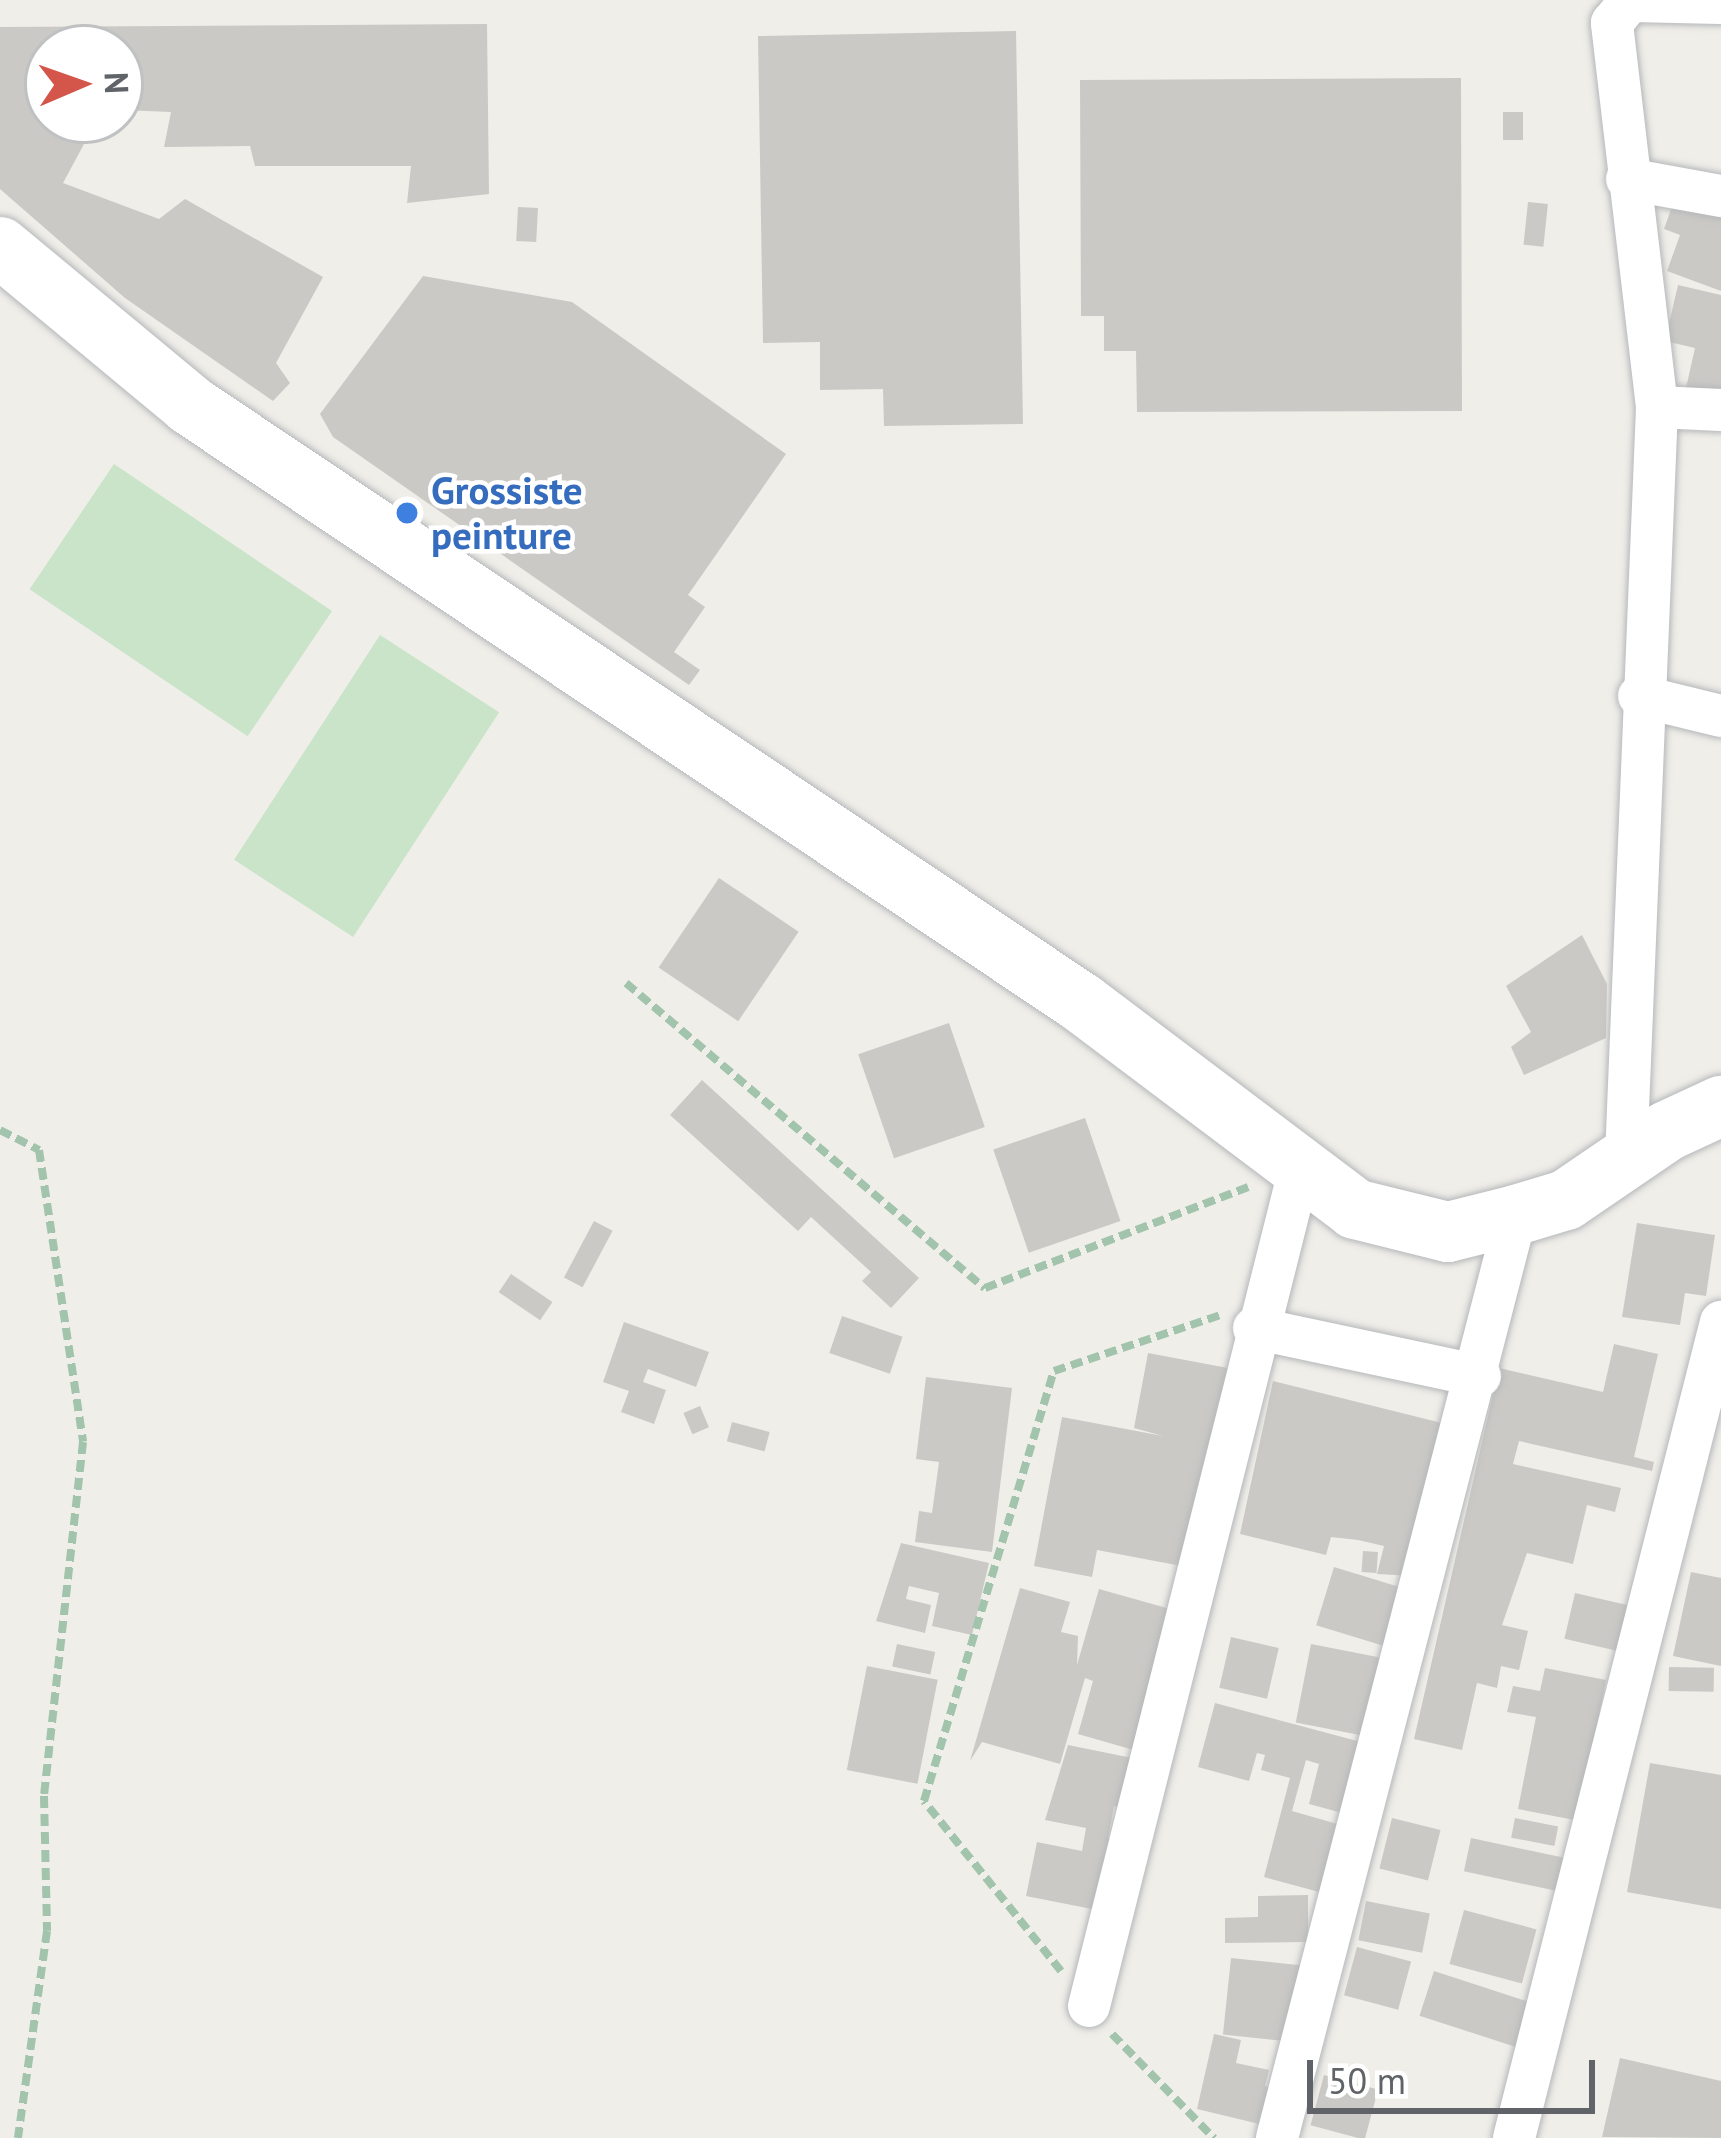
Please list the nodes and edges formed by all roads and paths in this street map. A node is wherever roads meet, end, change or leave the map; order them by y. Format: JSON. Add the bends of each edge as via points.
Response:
{"nodes":[{"id":1,"x":1721,"y":3,"type":"edge"},
{"id":2,"x":1627,"y":179,"type":"junction"},
{"id":3,"x":1721,"y":196,"type":"edge"},
{"id":4,"x":0,"y":247,"type":"edge"},
{"id":5,"x":1657,"y":407,"type":"junction"},
{"id":6,"x":1721,"y":410,"type":"edge"},
{"id":7,"x":1639,"y":696,"type":"junction"},
{"id":8,"x":1721,"y":716,"type":"edge"},
{"id":9,"x":626,"y":983,"type":"dead end"},
{"id":10,"x":1721,"y":1106,"type":"edge"},
{"id":11,"x":0,"y":1130,"type":"edge"},
{"id":12,"x":1626,"y":1157,"type":"junction"},
{"id":13,"x":1300,"y":1167,"type":"junction"},
{"id":14,"x":1516,"y":1215,"type":"junction"},
{"id":15,"x":1258,"y":1314,"type":"junction"},
{"id":16,"x":1721,"y":1322,"type":"edge"},
{"id":17,"x":1480,"y":1376,"type":"junction"},
{"id":18,"x":1089,"y":2006,"type":"junction"},
{"id":19,"x":18,"y":2138,"type":"edge"},
{"id":20,"x":1214,"y":2138,"type":"edge"},
{"id":21,"x":1277,"y":2138,"type":"edge"},
{"id":22,"x":1514,"y":2138,"type":"edge"}],
"edges":[{"from":1,"to":2,"type":"street","via":[[1630,1],[1617,9]]},
{"from":2,"to":3,"type":"street"},
{"from":2,"to":5,"type":"street"},
{"from":4,"to":13,"type":"street","via":[[190,405],[1082,1003]]},
{"from":5,"to":6,"type":"street"},
{"from":5,"to":7,"type":"street"},
{"from":7,"to":8,"type":"street"},
{"from":7,"to":12,"type":"street"},
{"from":9,"to":13,"type":"path","via":[[985,1288]]},
{"from":10,"to":12,"type":"street"},
{"from":11,"to":19,"type":"path","via":[[39,1150],[82,1442],[44,1796],[47,1931]]},
{"from":12,"to":14,"type":"street","via":[[1566,1200]]},
{"from":13,"to":14,"type":"street","via":[[1355,1209],[1448,1232]]},
{"from":13,"to":15,"type":"street"},
{"from":14,"to":17,"type":"street"},
{"from":15,"to":17,"type":"street"},
{"from":15,"to":18,"type":"street"},
{"from":15,"to":18,"type":"path","via":[[1054,1371],[924,1801]]},
{"from":16,"to":22,"type":"street"},
{"from":17,"to":21,"type":"street"},
{"from":18,"to":20,"type":"path","via":[[1152,2083]]}]}
